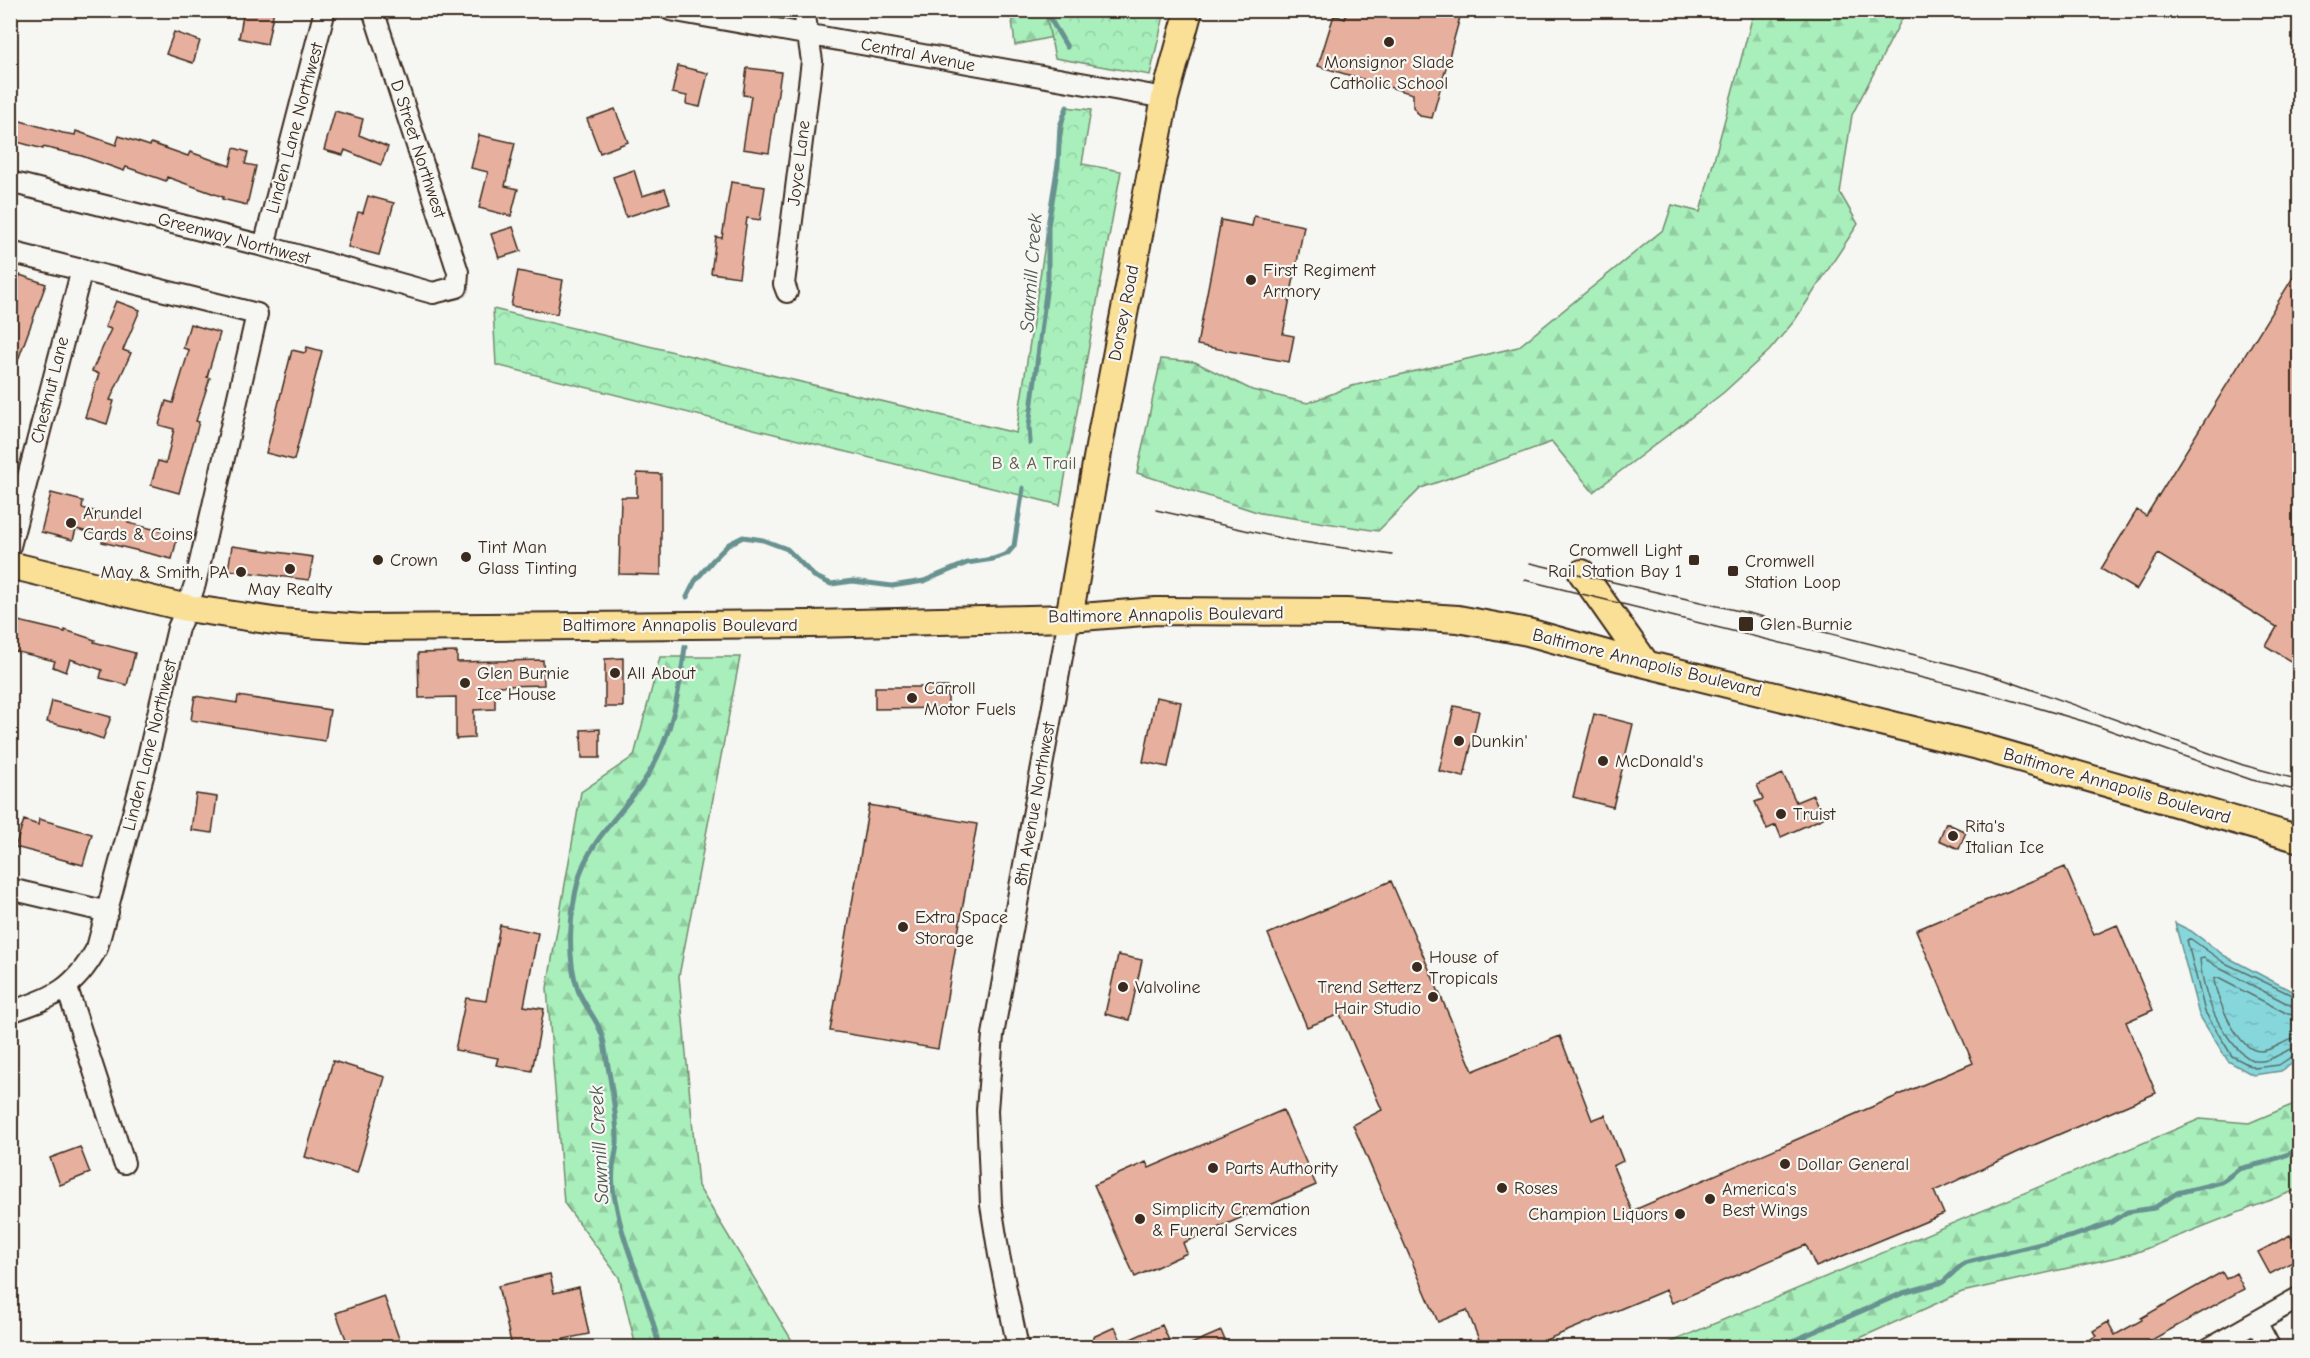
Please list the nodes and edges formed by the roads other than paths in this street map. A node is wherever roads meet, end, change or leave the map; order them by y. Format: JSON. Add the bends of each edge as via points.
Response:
{"nodes":[{"id":1,"x":326,"y":10,"type":"edge"},
{"id":2,"x":373,"y":10,"type":"edge"},
{"id":3,"x":670,"y":10,"type":"edge"},
{"id":4,"x":804,"y":10,"type":"edge"},
{"id":5,"x":1189,"y":10,"type":"edge"},
{"id":6,"x":808,"y":35,"type":"junction"},
{"id":7,"x":1166,"y":98,"type":"junction"},
{"id":8,"x":10,"y":182,"type":"edge"},
{"id":9,"x":264,"y":246,"type":"junction"},
{"id":10,"x":10,"y":252,"type":"edge"},
{"id":11,"x":82,"y":269,"type":"junction"},
{"id":12,"x":457,"y":287,"type":"joint"},
{"id":13,"x":787,"y":291,"type":"dead end"},
{"id":14,"x":10,"y":546,"type":"edge"},
{"id":15,"x":10,"y":565,"type":"edge"},
{"id":16,"x":1582,"y":573,"type":"dead end"},
{"id":17,"x":188,"y":608,"type":"junction"},
{"id":18,"x":1069,"y":618,"type":"junction"},
{"id":19,"x":1646,"y":664,"type":"junction"},
{"id":20,"x":2300,"y":839,"type":"edge"},
{"id":21,"x":10,"y":889,"type":"edge"},
{"id":22,"x":108,"y":912,"type":"junction"},
{"id":23,"x":67,"y":988,"type":"junction"},
{"id":24,"x":10,"y":1012,"type":"edge"},
{"id":25,"x":124,"y":1163,"type":"dead end"},
{"id":26,"x":2300,"y":1298,"type":"edge"},
{"id":27,"x":2256,"y":1322,"type":"junction"},
{"id":28,"x":1018,"y":1347,"type":"edge"},
{"id":29,"x":2210,"y":1347,"type":"edge"},
{"id":30,"x":2271,"y":1347,"type":"edge"}],
"edges":[{"from":1,"to":9,"type":"street","name":"Linden Lane Northwest"},
{"from":2,"to":12,"type":"street","name":"D Street Northwest","via":[[458,272]]},
{"from":3,"to":6,"type":"street","name":"Central Avenue"},
{"from":4,"to":6,"type":"street","name":"Joyce Lane"},
{"from":5,"to":7,"type":"main road","name":"Dorsey Road"},
{"from":6,"to":7,"type":"street","name":"Central Avenue"},
{"from":6,"to":13,"type":"street","name":"Joyce Lane","via":[[812,61],[784,284]]},
{"from":7,"to":18,"type":"main road","name":"Dorsey Road"},
{"from":8,"to":9,"type":"street","name":"Greenway Northwest"},
{"from":9,"to":12,"type":"street","name":"Greenway Northwest","via":[[433,293]]},
{"from":10,"to":11,"type":"street"},
{"from":11,"to":14,"type":"street","name":"Chestnut Lane"},
{"from":11,"to":17,"type":"street","name":"Linden Lane Northwest","via":[[257,315]]},
{"from":15,"to":17,"type":"main road","name":"Baltimore Annapolis Boulevard"},
{"from":16,"to":19,"type":"main road"},
{"from":17,"to":18,"type":"main road","name":"Baltimore Annapolis Boulevard","via":[[280,622],[363,628]]},
{"from":17,"to":22,"type":"street","name":"Linden Lane Northwest","via":[[178,628]]},
{"from":18,"to":19,"type":"main road","name":"Baltimore Annapolis Boulevard","via":[[1156,611],[1312,612],[1458,619],[1528,632]]},
{"from":18,"to":28,"type":"street","name":"8th Avenue Northwest","via":[[993,1035],[987,1110],[992,1205]]},
{"from":19,"to":20,"type":"main road","name":"Baltimore Annapolis Boulevard","via":[[2018,757]]},
{"from":21,"to":22,"type":"street"},
{"from":22,"to":23,"type":"street","name":"Linden Lane Northwest","via":[[97,948],[86,968]]},
{"from":23,"to":24,"type":"street"},
{"from":23,"to":25,"type":"street"},
{"from":26,"to":27,"type":"street"},
{"from":27,"to":29,"type":"street"},
{"from":27,"to":30,"type":"street"}]}
